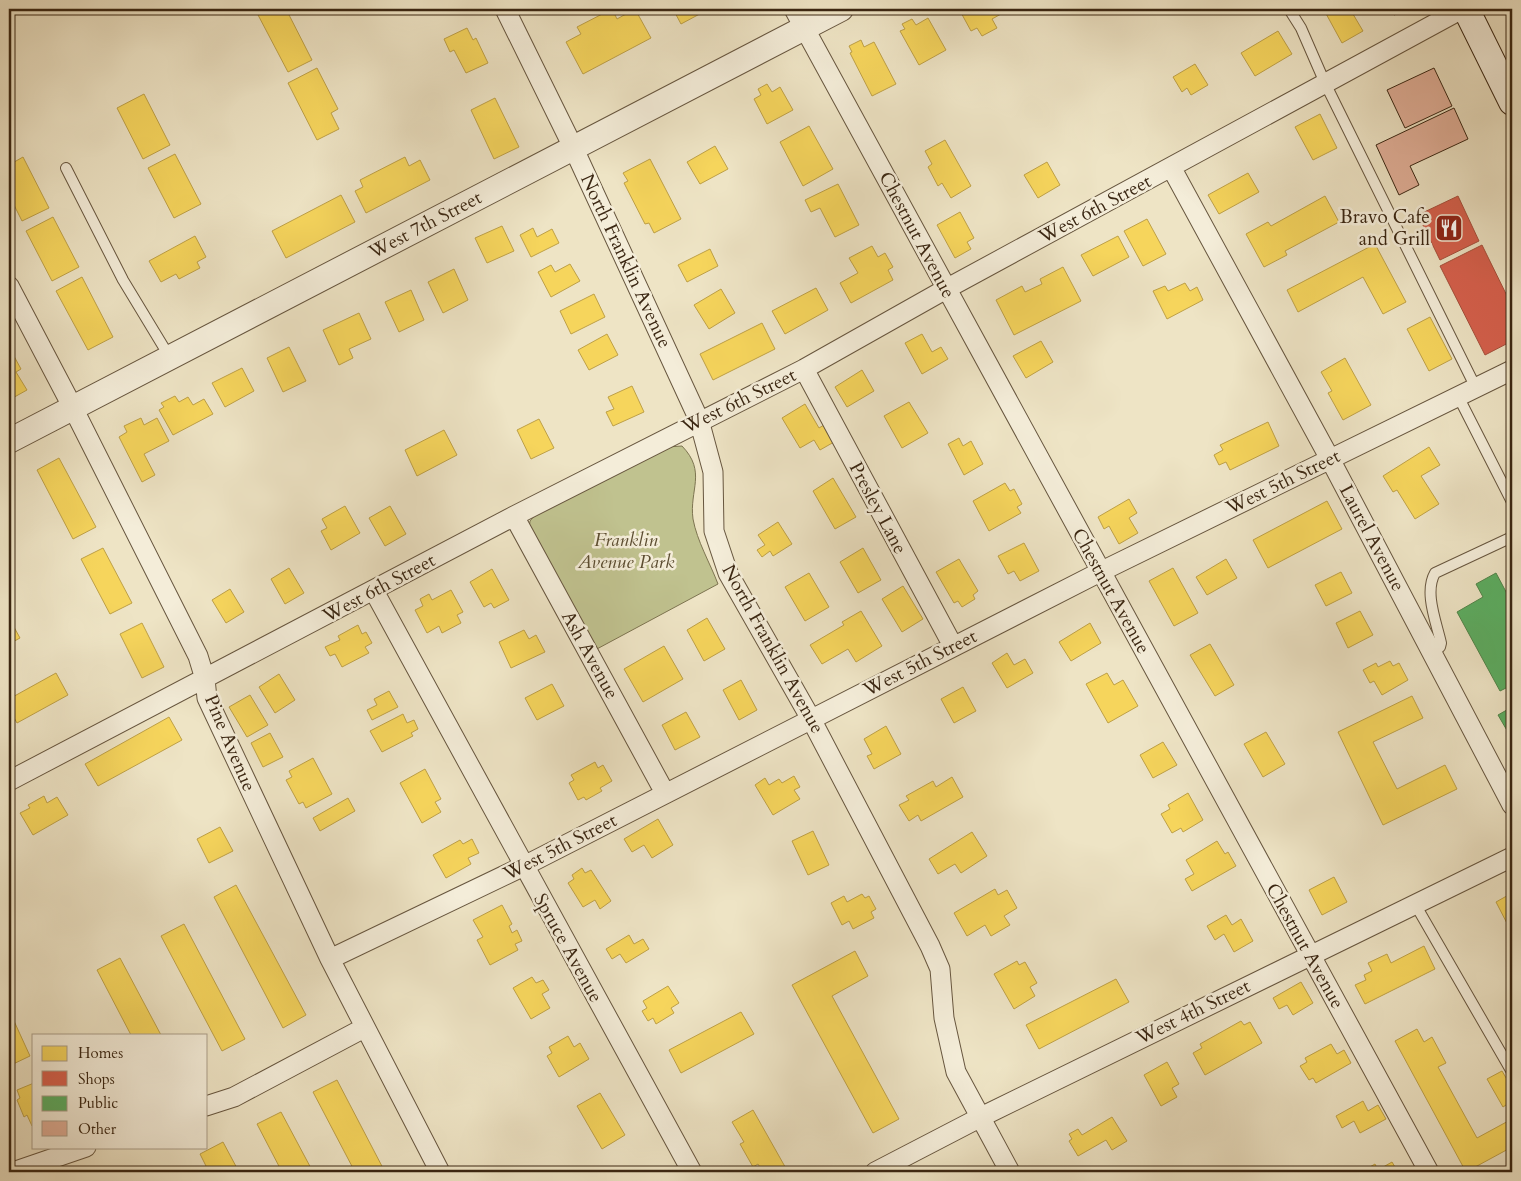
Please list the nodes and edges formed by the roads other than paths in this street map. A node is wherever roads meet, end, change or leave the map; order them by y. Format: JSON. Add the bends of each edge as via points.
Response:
{"nodes":[{"id":1,"x":505,"y":9,"type":"edge"},
{"id":2,"x":841,"y":9,"type":"edge"},
{"id":3,"x":1289,"y":9,"type":"edge"},
{"id":4,"x":1462,"y":9,"type":"edge"},
{"id":5,"x":1466,"y":9,"type":"edge"},
{"id":6,"x":799,"y":18,"type":"edge"},
{"id":7,"x":1325,"y":83,"type":"junction"},
{"id":8,"x":1512,"y":102,"type":"edge"},
{"id":9,"x":573,"y":147,"type":"junction"},
{"id":10,"x":1172,"y":167,"type":"junction"},
{"id":11,"x":66,"y":168,"type":"dead end"},
{"id":12,"x":9,"y":286,"type":"edge"},
{"id":13,"x":946,"y":289,"type":"junction"},
{"id":14,"x":169,"y":356,"type":"junction"},
{"id":15,"x":804,"y":369,"type":"junction"},
{"id":16,"x":1512,"y":370,"type":"edge"},
{"id":17,"x":1476,"y":388,"type":"junction"},
{"id":18,"x":1458,"y":396,"type":"junction"},
{"id":19,"x":72,"y":406,"type":"junction"},
{"id":20,"x":700,"y":420,"type":"junction"},
{"id":21,"x":9,"y":441,"type":"edge"},
{"id":22,"x":1330,"y":459,"type":"junction"},
{"id":23,"x":1512,"y":502,"type":"edge"},
{"id":24,"x":514,"y":516,"type":"junction"},
{"id":25,"x":1512,"y":536,"type":"edge"},
{"id":26,"x":1100,"y":572,"type":"junction"},
{"id":27,"x":374,"y":591,"type":"junction"},
{"id":28,"x":953,"y":646,"type":"junction"},
{"id":29,"x":1432,"y":653,"type":"junction"},
{"id":30,"x":205,"y":679,"type":"junction"},
{"id":31,"x":811,"y":719,"type":"junction"},
{"id":32,"x":9,"y":782,"type":"edge"},
{"id":33,"x":665,"y":794,"type":"junction"},
{"id":34,"x":1512,"y":805,"type":"edge"},
{"id":35,"x":1512,"y":857,"type":"edge"},
{"id":36,"x":524,"y":866,"type":"junction"},
{"id":37,"x":1415,"y":904,"type":"junction"},
{"id":38,"x":1310,"y":954,"type":"junction"},
{"id":39,"x":330,"y":959,"type":"junction"},
{"id":40,"x":364,"y":1028,"type":"junction"},
{"id":41,"x":1512,"y":1072,"type":"edge"},
{"id":42,"x":208,"y":1105,"type":"edge"},
{"id":43,"x":981,"y":1117,"type":"junction"},
{"id":44,"x":83,"y":1148,"type":"edge"},
{"id":45,"x":10,"y":1171,"type":"edge"},
{"id":46,"x":440,"y":1172,"type":"edge"},
{"id":47,"x":692,"y":1172,"type":"edge"},
{"id":48,"x":875,"y":1172,"type":"edge"},
{"id":49,"x":1010,"y":1172,"type":"edge"},
{"id":50,"x":1429,"y":1172,"type":"edge"}],
"edges":[{"from":1,"to":9,"type":"street","name":"North Franklin Avenue"},
{"from":2,"to":6,"type":"street","name":"West 7th Street"},
{"from":3,"to":7,"type":"lane"},
{"from":4,"to":7,"type":"street","name":"West 6th Street"},
{"from":5,"to":8,"type":"main road"},
{"from":6,"to":9,"type":"street","name":"West 7th Street"},
{"from":6,"to":13,"type":"street","name":"Chestnut Avenue"},
{"from":7,"to":10,"type":"street","name":"West 6th Street"},
{"from":7,"to":17,"type":"lane"},
{"from":9,"to":14,"type":"street","name":"West 7th Street"},
{"from":9,"to":20,"type":"street","name":"North Franklin Avenue"},
{"from":10,"to":13,"type":"street","name":"West 6th Street"},
{"from":10,"to":22,"type":"street","name":"Laurel Avenue"},
{"from":11,"to":14,"type":"lane","via":[[123,280]]},
{"from":12,"to":19,"type":"street","name":"Pine Avenue"},
{"from":13,"to":15,"type":"street","name":"West 6th Street"},
{"from":13,"to":26,"type":"street","name":"Chestnut Avenue"},
{"from":14,"to":19,"type":"street","name":"West 7th Street"},
{"from":15,"to":20,"type":"street","name":"West 6th Street"},
{"from":15,"to":28,"type":"street","name":"Presley Lane"},
{"from":16,"to":17,"type":"street","name":"West 5th Street"},
{"from":17,"to":18,"type":"street","name":"West 5th Street"},
{"from":18,"to":22,"type":"street","name":"West 5th Street"},
{"from":18,"to":23,"type":"lane"},
{"from":19,"to":21,"type":"street","name":"West 7th Street"},
{"from":19,"to":30,"type":"street","name":"Pine Avenue","via":[[198,656]]},
{"from":20,"to":24,"type":"street","name":"West 6th Street"},
{"from":20,"to":31,"type":"street","name":"North Franklin Avenue","via":[[713,472],[714,531],[728,573]]},
{"from":22,"to":26,"type":"street","name":"West 5th Street"},
{"from":22,"to":29,"type":"street","name":"Laurel Avenue"},
{"from":24,"to":27,"type":"street","name":"West 6th Street"},
{"from":24,"to":33,"type":"street","name":"Ash Avenue"},
{"from":25,"to":29,"type":"lane","via":[[1435,573],[1430,581],[1430,593],[1440,647]]},
{"from":26,"to":28,"type":"street","name":"West 5th Street"},
{"from":26,"to":38,"type":"street","name":"Chestnut Avenue"},
{"from":27,"to":30,"type":"street","name":"West 6th Street"},
{"from":27,"to":36,"type":"street","name":"Spruce Avenue"},
{"from":28,"to":31,"type":"street","name":"West 5th Street"},
{"from":29,"to":34,"type":"street","name":"Laurel Avenue"},
{"from":30,"to":32,"type":"street","name":"West 6th Street"},
{"from":30,"to":39,"type":"street","name":"Pine Avenue","via":[[207,698]]},
{"from":31,"to":33,"type":"street","name":"West 5th Street"},
{"from":31,"to":43,"type":"street","name":"North Franklin Avenue","via":[[940,968],[944,1018],[956,1072]]},
{"from":33,"to":36,"type":"street","name":"West 5th Street"},
{"from":35,"to":37,"type":"street","name":"West 4th Street"},
{"from":36,"to":39,"type":"street","name":"West 5th Street"},
{"from":36,"to":47,"type":"street","name":"Spruce Avenue"},
{"from":37,"to":38,"type":"street","name":"West 4th Street"},
{"from":37,"to":41,"type":"lane"},
{"from":38,"to":43,"type":"street","name":"West 4th Street"},
{"from":38,"to":50,"type":"street","name":"Chestnut Avenue"},
{"from":39,"to":40,"type":"street","name":"Pine Avenue"},
{"from":40,"to":42,"type":"street","via":[[234,1097]]},
{"from":40,"to":46,"type":"street","name":"Pine Avenue"},
{"from":43,"to":48,"type":"street","name":"West 4th Street"},
{"from":43,"to":49,"type":"street","name":"North Franklin Avenue"},
{"from":44,"to":45,"type":"street"}]}
